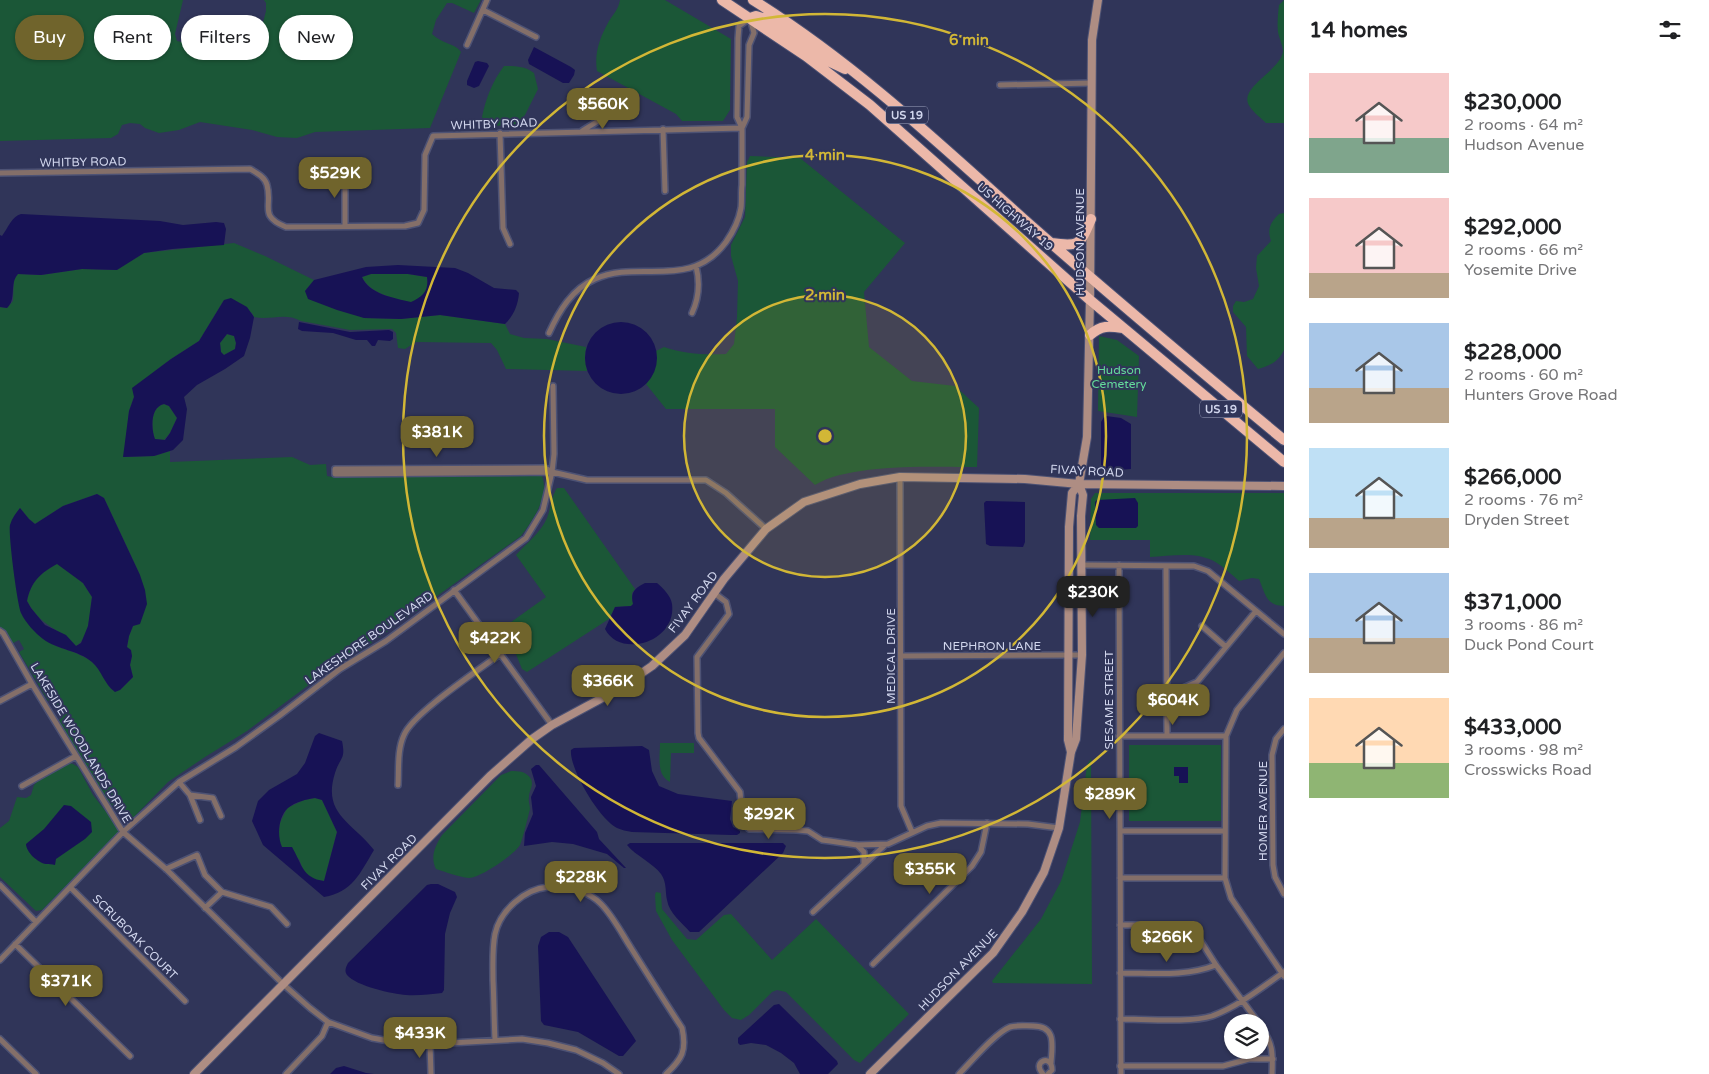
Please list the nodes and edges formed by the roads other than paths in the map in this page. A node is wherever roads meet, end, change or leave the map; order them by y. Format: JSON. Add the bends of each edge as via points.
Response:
{"nodes":[{"id":1,"x":487,"y":0,"type":"edge"},
{"id":2,"x":722,"y":0,"type":"edge"},
{"id":3,"x":753,"y":0,"type":"edge"},
{"id":4,"x":1098,"y":0,"type":"edge"},
{"id":5,"x":482,"y":10,"type":"junction"},
{"id":6,"x":750,"y":18,"type":"junction"},
{"id":7,"x":536,"y":37,"type":"dead end"},
{"id":8,"x":467,"y":45,"type":"dead end"},
{"id":9,"x":861,"y":76,"type":"junction"},
{"id":10,"x":1092,"y":84,"type":"junction"},
{"id":11,"x":1000,"y":85,"type":"dead end"},
{"id":12,"x":614,"y":111,"type":"dead end"},
{"id":13,"x":742,"y":128,"type":"junction"},
{"id":14,"x":663,"y":129,"type":"junction"},
{"id":15,"x":581,"y":131,"type":"junction"},
{"id":16,"x":500,"y":133,"type":"junction"},
{"id":17,"x":0,"y":173,"type":"edge"},
{"id":18,"x":346,"y":173,"type":"dead end"},
{"id":19,"x":665,"y":191,"type":"dead end"},
{"id":20,"x":1091,"y":219,"type":"junction"},
{"id":21,"x":345,"y":226,"type":"junction"},
{"id":22,"x":1051,"y":243,"type":"junction"},
{"id":23,"x":510,"y":244,"type":"dead end"},
{"id":24,"x":696,"y":266,"type":"junction"},
{"id":25,"x":1090,"y":278,"type":"junction"},
{"id":26,"x":1090,"y":300,"type":"junction"},
{"id":27,"x":692,"y":313,"type":"dead end"},
{"id":28,"x":1124,"y":328,"type":"junction"},
{"id":29,"x":549,"y":333,"type":"dead end"},
{"id":30,"x":1090,"y":335,"type":"junction"},
{"id":31,"x":553,"y":386,"type":"dead end"},
{"id":32,"x":1284,"y":440,"type":"edge"},
{"id":33,"x":1284,"y":462,"type":"edge"},
{"id":34,"x":552,"y":472,"type":"junction"},
{"id":35,"x":900,"y":478,"type":"junction"},
{"id":36,"x":1079,"y":484,"type":"junction"},
{"id":37,"x":1284,"y":486,"type":"edge"},
{"id":38,"x":766,"y":529,"type":"junction"},
{"id":39,"x":1081,"y":565,"type":"junction"},
{"id":40,"x":1119,"y":565,"type":"junction"},
{"id":41,"x":1166,"y":566,"type":"junction"},
{"id":42,"x":454,"y":590,"type":"junction"},
{"id":43,"x":714,"y":593,"type":"junction"},
{"id":44,"x":1256,"y":611,"type":"junction"},
{"id":45,"x":1202,"y":626,"type":"dead end"},
{"id":46,"x":0,"y":631,"type":"edge"},
{"id":47,"x":1284,"y":634,"type":"edge"},
{"id":48,"x":1226,"y":647,"type":"junction"},
{"id":49,"x":1284,"y":653,"type":"edge"},
{"id":50,"x":500,"y":654,"type":"junction"},
{"id":51,"x":1069,"y":655,"type":"junction"},
{"id":52,"x":1082,"y":655,"type":"junction"},
{"id":53,"x":901,"y":656,"type":"junction"},
{"id":54,"x":32,"y":684,"type":"junction"},
{"id":55,"x":1166,"y":688,"type":"junction"},
{"id":56,"x":0,"y":701,"type":"edge"},
{"id":57,"x":552,"y":725,"type":"junction"},
{"id":58,"x":1284,"y":729,"type":"edge"},
{"id":59,"x":1119,"y":736,"type":"junction"},
{"id":60,"x":1166,"y":736,"type":"junction"},
{"id":61,"x":1226,"y":736,"type":"junction"},
{"id":62,"x":1072,"y":752,"type":"junction"},
{"id":63,"x":76,"y":756,"type":"junction"},
{"id":64,"x":179,"y":782,"type":"junction"},
{"id":65,"x":398,"y":785,"type":"dead end"},
{"id":66,"x":22,"y":786,"type":"dead end"},
{"id":67,"x":190,"y":795,"type":"junction"},
{"id":68,"x":221,"y":816,"type":"dead end"},
{"id":69,"x":200,"y":820,"type":"dead end"},
{"id":70,"x":987,"y":823,"type":"junction"},
{"id":71,"x":1059,"y":828,"type":"junction"},
{"id":72,"x":1120,"y":830,"type":"junction"},
{"id":73,"x":1225,"y":831,"type":"junction"},
{"id":74,"x":124,"y":832,"type":"junction"},
{"id":75,"x":912,"y":832,"type":"junction"},
{"id":76,"x":888,"y":844,"type":"junction"},
{"id":77,"x":857,"y":845,"type":"junction"},
{"id":78,"x":864,"y":864,"type":"junction"},
{"id":79,"x":166,"y":869,"type":"junction"},
{"id":80,"x":1120,"y":878,"type":"junction"},
{"id":81,"x":1225,"y":878,"type":"junction"},
{"id":82,"x":0,"y":885,"type":"edge"},
{"id":83,"x":71,"y":888,"type":"junction"},
{"id":84,"x":222,"y":892,"type":"junction"},
{"id":85,"x":1284,"y":894,"type":"edge"},
{"id":86,"x":205,"y":908,"type":"junction"},
{"id":87,"x":812,"y":912,"type":"dead end"},
{"id":88,"x":36,"y":922,"type":"junction"},
{"id":89,"x":287,"y":924,"type":"dead end"},
{"id":90,"x":1120,"y":926,"type":"junction"},
{"id":91,"x":15,"y":944,"type":"junction"},
{"id":92,"x":0,"y":960,"type":"edge"},
{"id":93,"x":873,"y":964,"type":"dead end"},
{"id":94,"x":1216,"y":965,"type":"junction"},
{"id":95,"x":1120,"y":973,"type":"junction"},
{"id":96,"x":1283,"y":974,"type":"edge"},
{"id":97,"x":283,"y":984,"type":"junction"},
{"id":98,"x":185,"y":1001,"type":"dead end"},
{"id":99,"x":1242,"y":1002,"type":"junction"},
{"id":100,"x":1251,"y":1014,"type":"edge"},
{"id":101,"x":1120,"y":1019,"type":"junction"},
{"id":102,"x":328,"y":1022,"type":"junction"},
{"id":103,"x":1269,"y":1038,"type":"edge"},
{"id":104,"x":0,"y":1040,"type":"edge"},
{"id":105,"x":495,"y":1040,"type":"junction"},
{"id":106,"x":430,"y":1044,"type":"junction"},
{"id":107,"x":130,"y":1056,"type":"dead end"},
{"id":108,"x":1272,"y":1059,"type":"junction"},
{"id":109,"x":1051,"y":1063,"type":"junction"},
{"id":110,"x":1120,"y":1066,"type":"junction"},
{"id":111,"x":36,"y":1074,"type":"edge"},
{"id":112,"x":194,"y":1074,"type":"edge"},
{"id":113,"x":286,"y":1074,"type":"edge"},
{"id":114,"x":430,"y":1074,"type":"edge"},
{"id":115,"x":618,"y":1074,"type":"edge"},
{"id":116,"x":666,"y":1074,"type":"edge"},
{"id":117,"x":870,"y":1074,"type":"edge"},
{"id":118,"x":958,"y":1074,"type":"edge"},
{"id":119,"x":1042,"y":1074,"type":"edge"},
{"id":120,"x":1048,"y":1074,"type":"edge"},
{"id":121,"x":1120,"y":1074,"type":"edge"},
{"id":122,"x":1272,"y":1074,"type":"edge"}],
"edges":[{"from":1,"to":5,"type":"street"},
{"from":2,"to":6,"type":"highway","name":"US HIGHWAY 19","number":"US 19"},
{"from":3,"to":9,"type":"highway","name":"US HIGHWAY 19","number":"US 19"},
{"from":4,"to":10,"type":"street","name":"HUDSON AVENUE","via":[[1092,40]]},
{"from":5,"to":7,"type":"street"},
{"from":5,"to":8,"type":"street"},
{"from":6,"to":9,"type":"highway","via":[[766,18],[828,62]]},
{"from":6,"to":13,"type":"street","via":[[754,34],[749,45],[747,117]]},
{"from":6,"to":13,"type":"street","via":[[739,26],[738,38],[736,117]]},
{"from":6,"to":26,"type":"highway","name":"US HIGHWAY 19","number":"US 19","via":[[870,105]]},
{"from":9,"to":22,"type":"highway","name":"US HIGHWAY 19","number":"US 19"},
{"from":10,"to":11,"type":"street"},
{"from":10,"to":20,"type":"street","name":"HUDSON AVENUE"},
{"from":12,"to":15,"type":"street"},
{"from":13,"to":14,"type":"street","name":"WHITBY ROAD"},
{"from":13,"to":24,"type":"street","via":[[741,209],[734,232],[719,252]]},
{"from":14,"to":15,"type":"street","name":"WHITBY ROAD"},
{"from":14,"to":19,"type":"street"},
{"from":15,"to":16,"type":"street","name":"WHITBY ROAD"},
{"from":16,"to":21,"type":"street","name":"WHITBY ROAD","via":[[434,136],[425,155],[424,210],[418,223]]},
{"from":16,"to":23,"type":"street","via":[[503,228]]},
{"from":17,"to":21,"type":"street","name":"WHITBY ROAD","via":[[250,169],[267,184],[269,213],[275,222],[286,227]]},
{"from":18,"to":21,"type":"street"},
{"from":20,"to":22,"type":"highway","via":[[1078,242],[1065,245]]},
{"from":20,"to":25,"type":"street","name":"HUDSON AVENUE"},
{"from":22,"to":25,"type":"highway","name":"US HIGHWAY 19","number":"US 19"},
{"from":24,"to":27,"type":"street","via":[[698,299]]},
{"from":24,"to":29,"type":"street","via":[[669,272],[617,273],[594,279],[573,295],[558,313]]},
{"from":25,"to":26,"type":"street","name":"HUDSON AVENUE"},
{"from":25,"to":32,"type":"highway","name":"US HIGHWAY 19","number":"US 19"},
{"from":26,"to":28,"type":"highway","name":"US HIGHWAY 19","number":"US 19"},
{"from":26,"to":30,"type":"street","name":"HUDSON AVENUE"},
{"from":28,"to":30,"type":"highway","via":[[1103,326]]},
{"from":28,"to":33,"type":"highway","name":"US HIGHWAY 19","number":"US 19"},
{"from":30,"to":36,"type":"street","name":"HUDSON AVENUE","via":[[1087,437]]},
{"from":31,"to":34,"type":"street","name":"LAKESHORE BOULEVARD"},
{"from":34,"to":34,"type":"street","via":[[545,468],[335,469],[335,474]]},
{"from":34,"to":38,"type":"street","via":[[587,480],[706,480],[726,492]]},
{"from":34,"to":42,"type":"street","name":"LAKESHORE BOULEVARD","via":[[544,510],[526,538]]},
{"from":35,"to":36,"type":"street","name":"FIVAY ROAD","via":[[1025,479]]},
{"from":35,"to":38,"type":"street","name":"FIVAY ROAD","via":[[860,484],[804,502]]},
{"from":35,"to":53,"type":"street","name":"MEDICAL DRIVE"},
{"from":36,"to":37,"type":"street","name":"FIVAY ROAD"},
{"from":36,"to":39,"type":"street","name":"HUDSON AVENUE","via":[[1083,495]]},
{"from":36,"to":51,"type":"street","name":"HUDSON AVENUE","via":[[1072,493],[1070,508]]},
{"from":38,"to":43,"type":"street","name":"FIVAY ROAD"},
{"from":39,"to":40,"type":"street"},
{"from":39,"to":52,"type":"street","name":"HUDSON AVENUE"},
{"from":40,"to":41,"type":"street"},
{"from":40,"to":59,"type":"street","name":"SESAME STREET"},
{"from":41,"to":44,"type":"street","via":[[1194,566],[1208,571]]},
{"from":41,"to":55,"type":"street"},
{"from":42,"to":50,"type":"street"},
{"from":42,"to":64,"type":"street","name":"LAKESHORE BOULEVARD","via":[[386,641],[340,669],[236,747]]},
{"from":43,"to":57,"type":"street","name":"FIVAY ROAD","via":[[685,635],[652,666],[617,690]]},
{"from":43,"to":77,"type":"street","via":[[726,602],[729,614],[697,657],[698,733],[740,792],[743,823],[749,829],[802,830],[822,840]]},
{"from":44,"to":47,"type":"street"},
{"from":44,"to":48,"type":"street"},
{"from":45,"to":48,"type":"street"},
{"from":46,"to":54,"type":"street","name":"LAKESIDE WOODLANDS DRIVE"},
{"from":48,"to":55,"type":"street","via":[[1197,682],[1183,688]]},
{"from":49,"to":61,"type":"street","via":[[1237,710]]},
{"from":50,"to":57,"type":"street"},
{"from":50,"to":65,"type":"street","via":[[418,716],[404,733],[400,745]]},
{"from":51,"to":52,"type":"street","name":"NEPHRON LANE"},
{"from":51,"to":53,"type":"street","name":"NEPHRON LANE"},
{"from":51,"to":62,"type":"street","name":"HUDSON AVENUE","via":[[1068,740]]},
{"from":52,"to":62,"type":"street","name":"HUDSON AVENUE","via":[[1076,739]]},
{"from":53,"to":75,"type":"street","name":"MEDICAL DRIVE","via":[[901,806]]},
{"from":54,"to":56,"type":"street"},
{"from":54,"to":63,"type":"street","name":"LAKESIDE WOODLANDS DRIVE"},
{"from":55,"to":60,"type":"street"},
{"from":57,"to":97,"type":"street","name":"FIVAY ROAD","via":[[490,776]]},
{"from":58,"to":85,"type":"street","name":"HOMER AVENUE","via":[[1276,739],[1272,755],[1273,865]]},
{"from":59,"to":60,"type":"street"},
{"from":59,"to":72,"type":"street","name":"SESAME STREET"},
{"from":60,"to":61,"type":"street"},
{"from":61,"to":73,"type":"street"},
{"from":62,"to":71,"type":"street","name":"HUDSON AVENUE"},
{"from":63,"to":66,"type":"street"},
{"from":63,"to":74,"type":"street","name":"LAKESIDE WOODLANDS DRIVE"},
{"from":64,"to":67,"type":"street"},
{"from":64,"to":74,"type":"street","name":"LAKESHORE BOULEVARD"},
{"from":67,"to":68,"type":"street","via":[[213,798]]},
{"from":67,"to":69,"type":"street"},
{"from":70,"to":71,"type":"street"},
{"from":70,"to":75,"type":"street","via":[[941,823]]},
{"from":70,"to":93,"type":"street","via":[[981,852],[972,866]]},
{"from":71,"to":117,"type":"street","name":"HUDSON AVENUE","via":[[1044,872],[1011,930],[976,970]]},
{"from":72,"to":73,"type":"street"},
{"from":72,"to":80,"type":"street","name":"SESAME STREET"},
{"from":73,"to":81,"type":"street"},
{"from":74,"to":79,"type":"street","name":"LAKESIDE WOODLANDS DRIVE"},
{"from":74,"to":83,"type":"street","name":"LAKESHORE BOULEVARD"},
{"from":75,"to":76,"type":"street"},
{"from":76,"to":77,"type":"street"},
{"from":76,"to":78,"type":"street"},
{"from":77,"to":78,"type":"street","via":[[864,852]]},
{"from":78,"to":87,"type":"street"},
{"from":79,"to":84,"type":"street","via":[[197,855],[205,875]]},
{"from":79,"to":86,"type":"street","name":"LAKESIDE WOODLANDS DRIVE"},
{"from":80,"to":81,"type":"street"},
{"from":80,"to":90,"type":"street","name":"SESAME STREET"},
{"from":81,"to":96,"type":"street","via":[[1231,898]]},
{"from":82,"to":88,"type":"street"},
{"from":83,"to":88,"type":"street","name":"LAKESHORE BOULEVARD"},
{"from":83,"to":98,"type":"street","name":"SCRUBOAK COURT"},
{"from":84,"to":86,"type":"street"},
{"from":84,"to":89,"type":"street","via":[[271,908]]},
{"from":86,"to":97,"type":"street","name":"LAKESIDE WOODLANDS DRIVE"},
{"from":88,"to":91,"type":"street","name":"LAKESHORE BOULEVARD"},
{"from":90,"to":94,"type":"street","via":[[1179,925],[1188,928],[1195,932]]},
{"from":90,"to":95,"type":"street","name":"SESAME STREET"},
{"from":91,"to":92,"type":"street","name":"LAKESHORE BOULEVARD"},
{"from":91,"to":107,"type":"street"},
{"from":94,"to":95,"type":"street","via":[[1190,972]]},
{"from":94,"to":99,"type":"street"},
{"from":95,"to":101,"type":"street","name":"SESAME STREET"},
{"from":96,"to":99,"type":"street"},
{"from":97,"to":102,"type":"street","name":"LAKESIDE WOODLANDS DRIVE"},
{"from":97,"to":112,"type":"street","name":"FIVAY ROAD"},
{"from":99,"to":100,"type":"street"},
{"from":99,"to":101,"type":"street","via":[[1198,1019]]},
{"from":101,"to":110,"type":"street","name":"SESAME STREET"},
{"from":102,"to":106,"type":"street","name":"LAKESIDE WOODLANDS DRIVE","via":[[372,1038]]},
{"from":102,"to":113,"type":"street","via":[[322,1036]]},
{"from":103,"to":108,"type":"street"},
{"from":104,"to":111,"type":"street"},
{"from":105,"to":106,"type":"street","name":"LAKESIDE WOODLANDS DRIVE"},
{"from":105,"to":115,"type":"street","name":"LAKESIDE WOODLANDS DRIVE","via":[[548,1042],[576,1050]]},
{"from":105,"to":116,"type":"street","via":[[495,932],[504,914],[517,900],[544,887],[560,886],[575,889],[601,904],[682,1028],[683,1051],[678,1062]]},
{"from":106,"to":114,"type":"street"},
{"from":108,"to":110,"type":"street","via":[[1223,1066]]},
{"from":108,"to":122,"type":"street"},
{"from":109,"to":118,"type":"street","via":[[1052,1040],[1048,1030],[1042,1026],[1011,1027],[1002,1031]]},
{"from":109,"to":119,"type":"street","via":[[1041,1063],[1039,1069]]},
{"from":109,"to":120,"type":"street","via":[[1052,1070]]},
{"from":110,"to":121,"type":"street","name":"SESAME STREET"}]}
